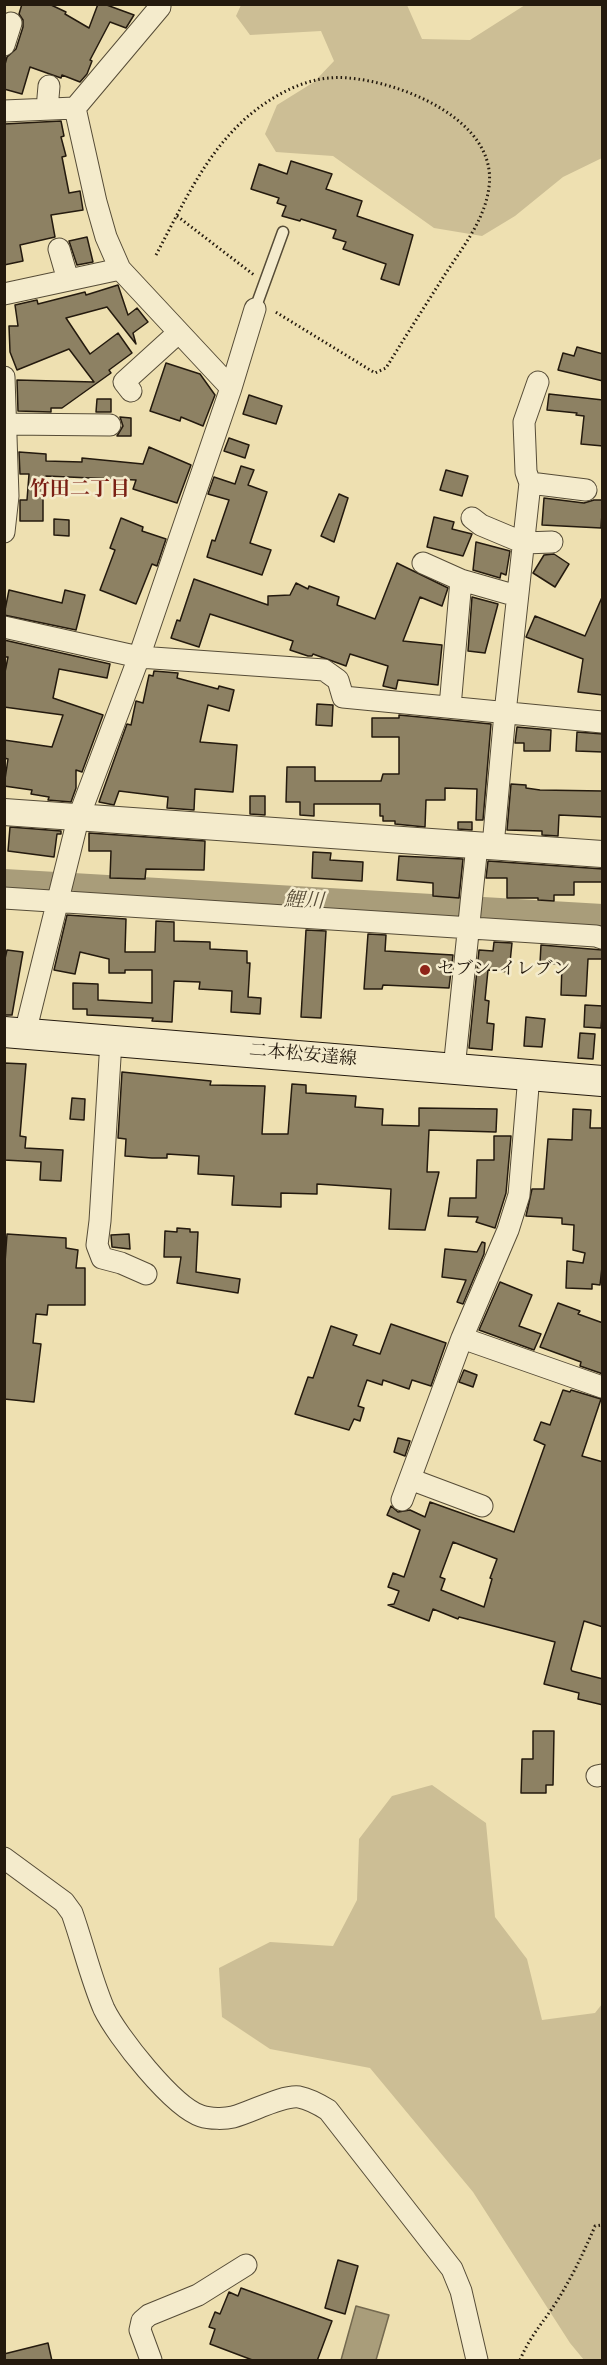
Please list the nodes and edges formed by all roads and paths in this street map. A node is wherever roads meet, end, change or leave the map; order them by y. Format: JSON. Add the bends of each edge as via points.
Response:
{"nodes":[{"id":1,"x":160,"y":4,"type":"edge"},
{"id":2,"x":11,"y":23,"type":"dead end"},
{"id":3,"x":4,"y":45,"type":"edge"},
{"id":4,"x":49,"y":86,"type":"dead end"},
{"id":5,"x":75,"y":108,"type":"junction"},
{"id":6,"x":47,"y":109,"type":"junction"},
{"id":7,"x":4,"y":111,"type":"edge"},
{"id":8,"x":177,"y":216,"type":"junction"},
{"id":9,"x":283,"y":232,"type":"dead end"},
{"id":10,"x":59,"y":249,"type":"dead end"},
{"id":11,"x":156,"y":255,"type":"dead end"},
{"id":12,"x":120,"y":269,"type":"junction"},
{"id":13,"x":68,"y":280,"type":"junction"},
{"id":14,"x":265,"y":283,"type":"junction"},
{"id":15,"x":4,"y":294,"type":"edge"},
{"id":16,"x":257,"y":305,"type":"junction"},
{"id":17,"x":178,"y":333,"type":"junction"},
{"id":18,"x":4,"y":377,"type":"edge"},
{"id":19,"x":538,"y":382,"type":"dead end"},
{"id":20,"x":231,"y":388,"type":"junction"},
{"id":21,"x":131,"y":391,"type":"dead end"},
{"id":22,"x":7,"y":424,"type":"junction"},
{"id":23,"x":110,"y":425,"type":"dead end"},
{"id":24,"x":530,"y":483,"type":"junction"},
{"id":25,"x":586,"y":490,"type":"dead end"},
{"id":26,"x":472,"y":519,"type":"dead end"},
{"id":27,"x":4,"y":532,"type":"edge"},
{"id":28,"x":552,"y":542,"type":"dead end"},
{"id":29,"x":524,"y":543,"type":"junction"},
{"id":30,"x":423,"y":563,"type":"dead end"},
{"id":31,"x":460,"y":580,"type":"junction"},
{"id":32,"x":517,"y":597,"type":"junction"},
{"id":33,"x":4,"y":627,"type":"edge"},
{"id":34,"x":139,"y":657,"type":"junction"},
{"id":35,"x":450,"y":707,"type":"junction"},
{"id":36,"x":505,"y":713,"type":"junction"},
{"id":37,"x":603,"y":722,"type":"edge"},
{"id":38,"x":4,"y":812,"type":"edge"},
{"id":39,"x":78,"y":819,"type":"junction"},
{"id":40,"x":485,"y":846,"type":"junction"},
{"id":41,"x":603,"y":854,"type":"edge"},
{"id":42,"x":4,"y":898,"type":"edge"},
{"id":43,"x":59,"y":900,"type":"junction"},
{"id":44,"x":469,"y":925,"type":"junction"},
{"id":45,"x":603,"y":938,"type":"edge"},
{"id":46,"x":15,"y":1033,"type":"edge"},
{"id":47,"x":111,"y":1041,"type":"junction"},
{"id":48,"x":454,"y":1069,"type":"junction"},
{"id":49,"x":529,"y":1075,"type":"junction"},
{"id":50,"x":603,"y":1081,"type":"edge"},
{"id":51,"x":146,"y":1274,"type":"dead end"},
{"id":52,"x":462,"y":1338,"type":"junction"},
{"id":53,"x":603,"y":1388,"type":"edge"},
{"id":54,"x":410,"y":1479,"type":"junction"},
{"id":55,"x":402,"y":1500,"type":"dead end"},
{"id":56,"x":482,"y":1506,"type":"dead end"},
{"id":57,"x":4,"y":1858,"type":"edge"},
{"id":58,"x":603,"y":2225,"type":"edge"},
{"id":59,"x":246,"y":2265,"type":"dead end"},
{"id":60,"x":151,"y":2361,"type":"edge"},
{"id":61,"x":477,"y":2361,"type":"edge"},
{"id":62,"x":520,"y":2361,"type":"edge"}],
"edges":[{"from":1,"to":5,"type":"street"},
{"from":2,"to":3,"type":"street"},
{"from":4,"to":6,"type":"street"},
{"from":5,"to":6,"type":"street"},
{"from":5,"to":12,"type":"street","via":[[98,210]]},
{"from":6,"to":7,"type":"street"},
{"from":8,"to":11,"type":"path"},
{"from":8,"to":14,"type":"path"},
{"from":8,"to":16,"type":"path","via":[[220,143],[265,103],[294,86],[347,78],[375,82],[433,103],[454,116],[476,138],[487,164],[489,186],[479,221],[386,368],[375,374]]},
{"from":9,"to":14,"type":"lane"},
{"from":10,"to":13,"type":"street"},
{"from":12,"to":13,"type":"street"},
{"from":12,"to":17,"type":"street"},
{"from":13,"to":15,"type":"street"},
{"from":14,"to":16,"type":"lane"},
{"from":16,"to":20,"type":"street"},
{"from":17,"to":20,"type":"street"},
{"from":17,"to":21,"type":"street","via":[[124,382]]},
{"from":18,"to":22,"type":"street"},
{"from":19,"to":24,"type":"street","via":[[524,422]]},
{"from":20,"to":34,"type":"street"},
{"from":22,"to":23,"type":"street"},
{"from":22,"to":27,"type":"street"},
{"from":24,"to":25,"type":"street"},
{"from":24,"to":29,"type":"street"},
{"from":26,"to":29,"type":"street"},
{"from":28,"to":29,"type":"street"},
{"from":29,"to":32,"type":"street"},
{"from":30,"to":31,"type":"street"},
{"from":31,"to":32,"type":"street"},
{"from":31,"to":35,"type":"street"},
{"from":32,"to":36,"type":"street"},
{"from":33,"to":34,"type":"street"},
{"from":34,"to":35,"type":"street","via":[[324,670],[338,680],[343,697]]},
{"from":34,"to":39,"type":"street"},
{"from":35,"to":36,"type":"street"},
{"from":36,"to":37,"type":"street"},
{"from":36,"to":40,"type":"street"},
{"from":38,"to":39,"type":"street"},
{"from":39,"to":40,"type":"street"},
{"from":39,"to":43,"type":"street"},
{"from":40,"to":41,"type":"street"},
{"from":40,"to":44,"type":"street","via":[[471,900]]},
{"from":42,"to":43,"type":"street"},
{"from":43,"to":44,"type":"street"},
{"from":43,"to":46,"type":"street"},
{"from":44,"to":45,"type":"street"},
{"from":44,"to":48,"type":"street"},
{"from":46,"to":47,"type":"main road","name":"二本松安達線"},
{"from":47,"to":48,"type":"main road","name":"二本松安達線"},
{"from":47,"to":51,"type":"street","via":[[97,1245],[102,1258]]},
{"from":48,"to":49,"type":"main road","name":"二本松安達線"},
{"from":49,"to":50,"type":"main road","name":"二本松安達線"},
{"from":49,"to":52,"type":"street","via":[[519,1195]]},
{"from":52,"to":53,"type":"street"},
{"from":52,"to":54,"type":"street"},
{"from":54,"to":55,"type":"street"},
{"from":54,"to":56,"type":"street"},
{"from":57,"to":61,"type":"street","via":[[64,1902],[72,1913],[104,2008],[118,2033],[179,2102],[201,2116],[221,2118],[292,2097],[328,2110],[452,2269]]},
{"from":58,"to":62,"type":"path","via":[[596,2226],[556,2302],[528,2340]]},
{"from":59,"to":60,"type":"street","via":[[198,2295],[149,2314],[142,2321],[140,2330]]}]}
